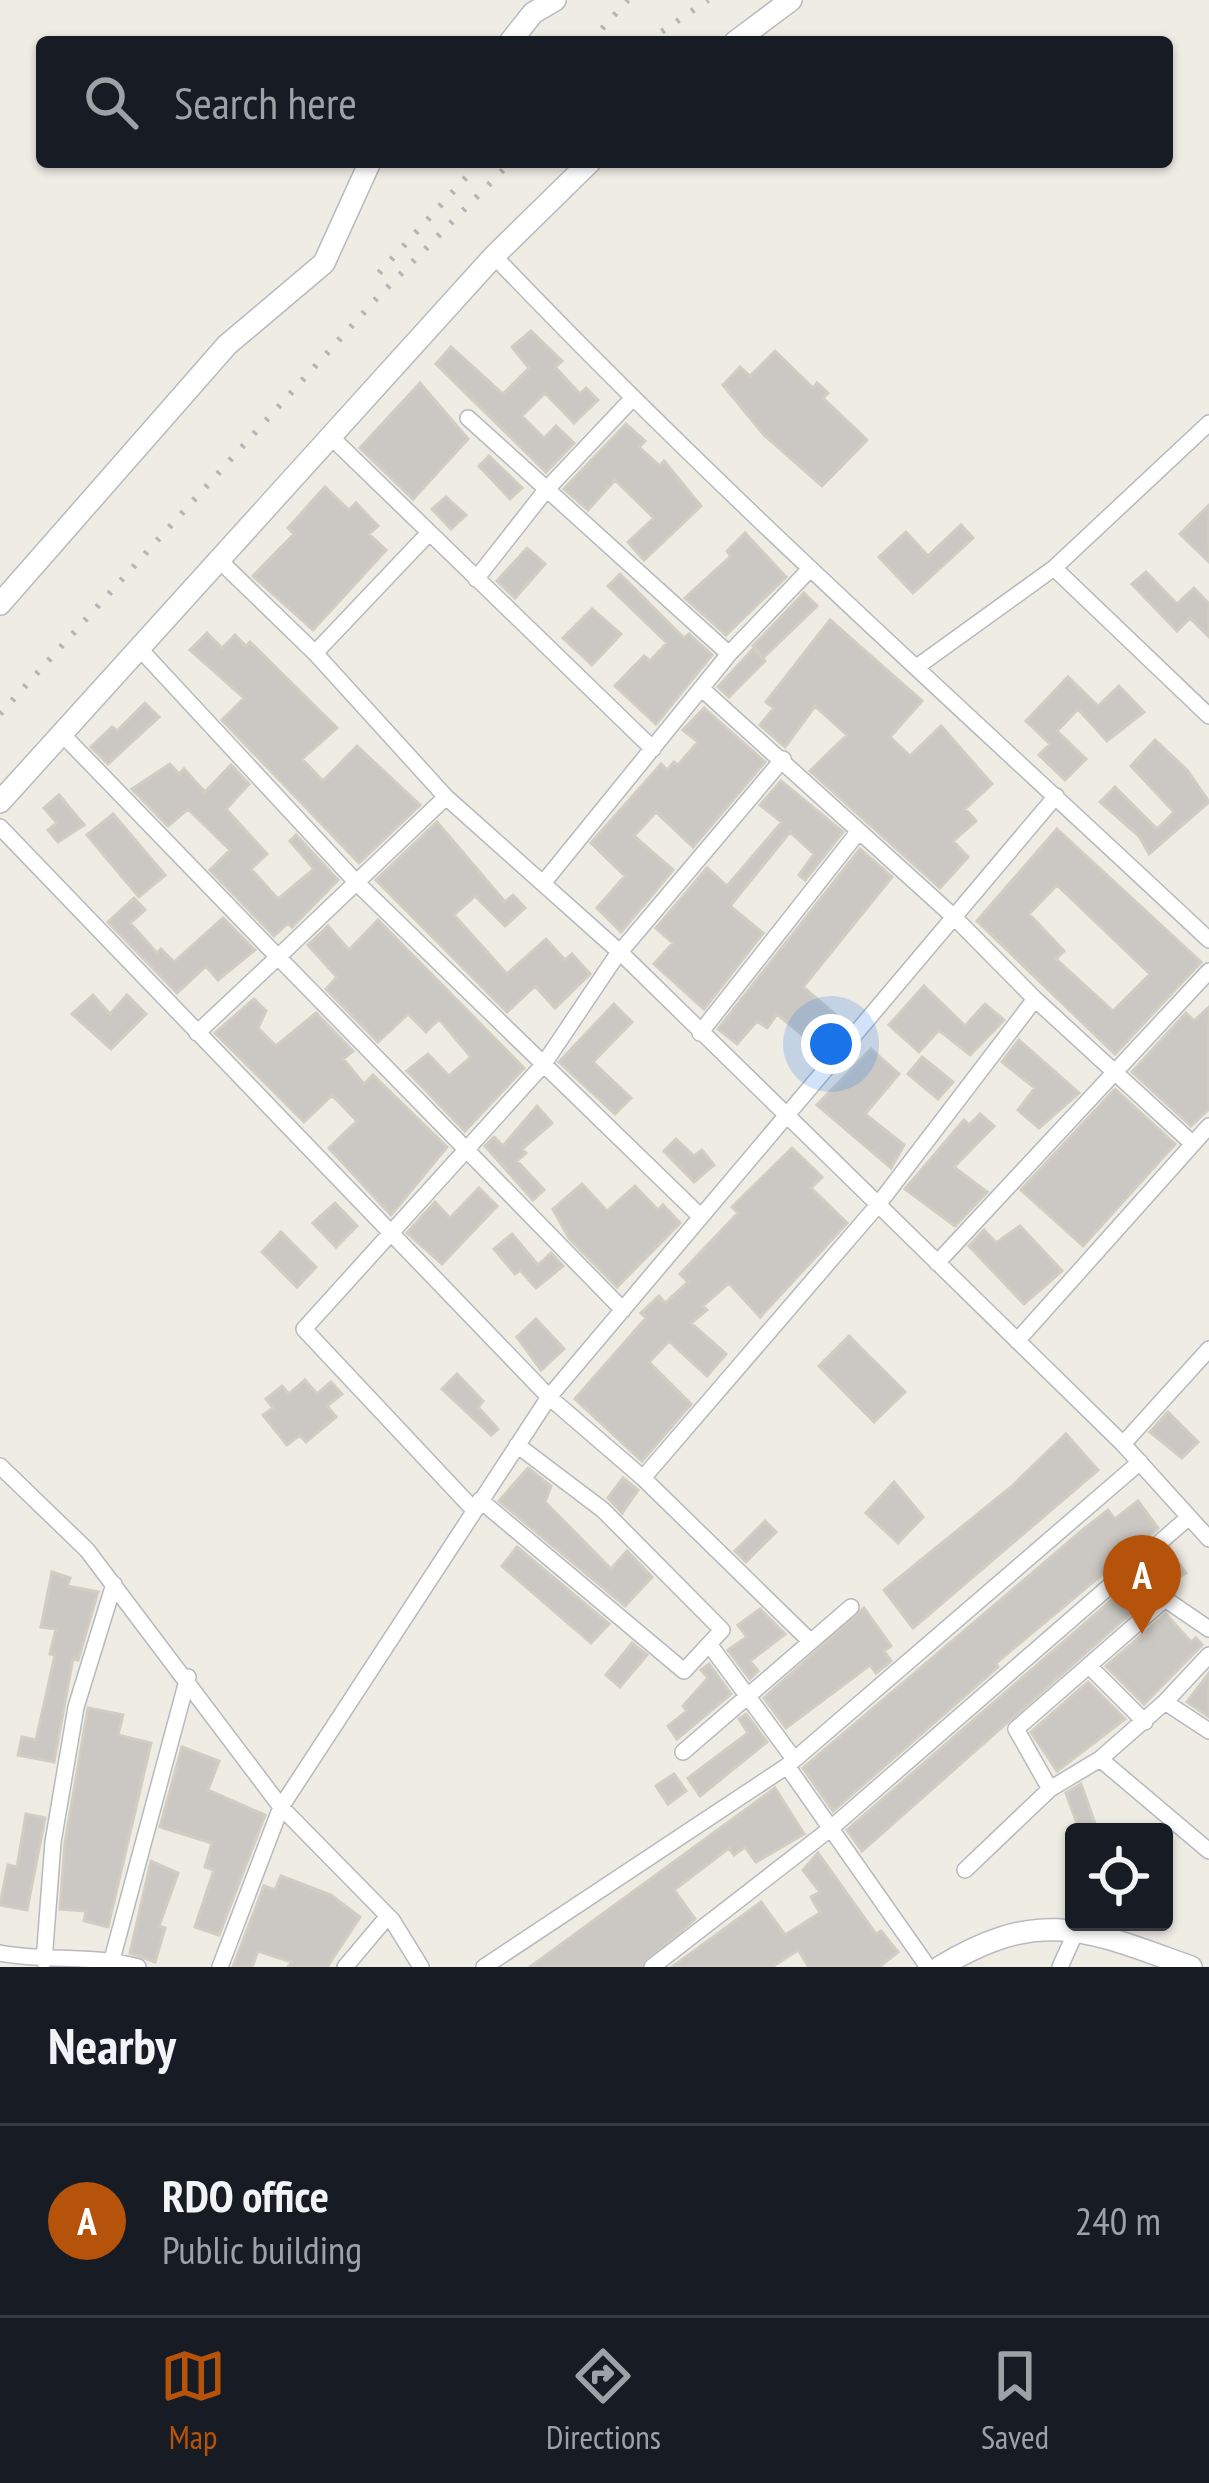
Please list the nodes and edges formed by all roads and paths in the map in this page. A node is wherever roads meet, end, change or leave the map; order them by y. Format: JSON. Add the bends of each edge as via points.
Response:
{"nodes":[{"id":1,"x":555,"y":0,"type":"edge"},
{"id":2,"x":791,"y":0,"type":"edge"},
{"id":3,"x":515,"y":36,"type":"edge"},
{"id":4,"x":743,"y":36,"type":"edge"},
{"id":5,"x":367,"y":168,"type":"edge"},
{"id":6,"x":584,"y":168,"type":"edge"},
{"id":7,"x":494,"y":256,"type":"junction"},
{"id":8,"x":631,"y":400,"type":"junction"},
{"id":9,"x":468,"y":418,"type":"dead end"},
{"id":10,"x":1209,"y":423,"type":"edge"},
{"id":11,"x":331,"y":437,"type":"junction"},
{"id":12,"x":546,"y":490,"type":"junction"},
{"id":13,"x":427,"y":535,"type":"junction"},
{"id":14,"x":219,"y":560,"type":"junction"},
{"id":15,"x":1054,"y":568,"type":"junction"},
{"id":16,"x":808,"y":571,"type":"junction"},
{"id":17,"x":476,"y":579,"type":"junction"},
{"id":18,"x":0,"y":604,"type":"edge"},
{"id":19,"x":139,"y":648,"type":"junction"},
{"id":20,"x":315,"y":653,"type":"junction"},
{"id":21,"x":729,"y":654,"type":"junction"},
{"id":22,"x":918,"y":666,"type":"junction"},
{"id":23,"x":702,"y":689,"type":"junction"},
{"id":24,"x":1209,"y":716,"type":"edge"},
{"id":25,"x":62,"y":734,"type":"junction"},
{"id":26,"x":652,"y":749,"type":"junction"},
{"id":27,"x":783,"y":759,"type":"junction"},
{"id":28,"x":1056,"y":796,"type":"junction"},
{"id":29,"x":446,"y":797,"type":"junction"},
{"id":30,"x":0,"y":802,"type":"edge"},
{"id":31,"x":0,"y":827,"type":"edge"},
{"id":32,"x":859,"y":831,"type":"junction"},
{"id":33,"x":544,"y":882,"type":"junction"},
{"id":34,"x":357,"y":883,"type":"junction"},
{"id":35,"x":954,"y":917,"type":"junction"},
{"id":36,"x":1209,"y":940,"type":"edge"},
{"id":37,"x":623,"y":955,"type":"junction"},
{"id":38,"x":278,"y":957,"type":"junction"},
{"id":39,"x":1209,"y":971,"type":"edge"},
{"id":40,"x":1035,"y":999,"type":"junction"},
{"id":41,"x":700,"y":1033,"type":"junction"},
{"id":42,"x":196,"y":1034,"type":"junction"},
{"id":43,"x":543,"y":1065,"type":"junction"},
{"id":44,"x":1113,"y":1071,"type":"junction"},
{"id":45,"x":785,"y":1117,"type":"junction"},
{"id":46,"x":1209,"y":1126,"type":"edge"},
{"id":47,"x":1193,"y":1144,"type":"junction"},
{"id":48,"x":466,"y":1152,"type":"junction"},
{"id":49,"x":877,"y":1206,"type":"junction"},
{"id":50,"x":701,"y":1217,"type":"junction"},
{"id":51,"x":393,"y":1236,"type":"junction"},
{"id":52,"x":937,"y":1263,"type":"junction"},
{"id":53,"x":623,"y":1310,"type":"junction"},
{"id":54,"x":1017,"y":1341,"type":"junction"},
{"id":55,"x":1209,"y":1349,"type":"edge"},
{"id":56,"x":549,"y":1397,"type":"junction"},
{"id":57,"x":1123,"y":1444,"type":"junction"},
{"id":58,"x":517,"y":1445,"type":"junction"},
{"id":59,"x":1140,"y":1462,"type":"junction"},
{"id":60,"x":0,"y":1466,"type":"edge"},
{"id":61,"x":643,"y":1478,"type":"junction"},
{"id":62,"x":477,"y":1505,"type":"junction"},
{"id":63,"x":1189,"y":1517,"type":"junction"},
{"id":64,"x":1209,"y":1539,"type":"edge"},
{"id":65,"x":114,"y":1584,"type":"junction"},
{"id":66,"x":850,"y":1607,"type":"dead end"},
{"id":67,"x":1209,"y":1629,"type":"edge"},
{"id":68,"x":810,"y":1641,"type":"junction"},
{"id":69,"x":709,"y":1644,"type":"junction"},
{"id":70,"x":1209,"y":1655,"type":"edge"},
{"id":71,"x":1090,"y":1666,"type":"junction"},
{"id":72,"x":188,"y":1677,"type":"junction"},
{"id":73,"x":747,"y":1696,"type":"junction"},
{"id":74,"x":1165,"y":1702,"type":"junction"},
{"id":75,"x":1145,"y":1722,"type":"junction"},
{"id":76,"x":1209,"y":1731,"type":"edge"},
{"id":77,"x":683,"y":1752,"type":"dead end"},
{"id":78,"x":1100,"y":1759,"type":"junction"},
{"id":79,"x":790,"y":1762,"type":"junction"},
{"id":80,"x":1050,"y":1789,"type":"junction"},
{"id":81,"x":281,"y":1807,"type":"junction"},
{"id":82,"x":830,"y":1829,"type":"junction"},
{"id":83,"x":1209,"y":1851,"type":"edge"},
{"id":84,"x":964,"y":1870,"type":"dead end"},
{"id":85,"x":388,"y":1916,"type":"junction"},
{"id":86,"x":1065,"y":1928,"type":"edge"},
{"id":87,"x":1076,"y":1931,"type":"edge"},
{"id":88,"x":1089,"y":1931,"type":"edge"},
{"id":89,"x":0,"y":1953,"type":"edge"},
{"id":90,"x":44,"y":1961,"type":"junction"},
{"id":91,"x":111,"y":1963,"type":"edge"},
{"id":92,"x":137,"y":1967,"type":"edge"},
{"id":93,"x":220,"y":1967,"type":"edge"},
{"id":94,"x":346,"y":1967,"type":"edge"},
{"id":95,"x":421,"y":1967,"type":"edge"},
{"id":96,"x":484,"y":1967,"type":"edge"},
{"id":97,"x":652,"y":1967,"type":"edge"},
{"id":98,"x":928,"y":1967,"type":"edge"},
{"id":99,"x":940,"y":1967,"type":"edge"},
{"id":100,"x":1060,"y":1967,"type":"edge"},
{"id":101,"x":1191,"y":1967,"type":"edge"}],
"edges":[{"from":1,"to":3,"type":"street"},
{"from":2,"to":4,"type":"street"},
{"from":5,"to":18,"type":"street","via":[[324,262],[227,345]]},
{"from":6,"to":7,"type":"street"},
{"from":7,"to":8,"type":"street"},
{"from":7,"to":11,"type":"street"},
{"from":8,"to":12,"type":"street"},
{"from":8,"to":16,"type":"street"},
{"from":9,"to":12,"type":"street"},
{"from":10,"to":15,"type":"street"},
{"from":11,"to":13,"type":"street"},
{"from":11,"to":14,"type":"street"},
{"from":12,"to":17,"type":"street"},
{"from":12,"to":21,"type":"street"},
{"from":13,"to":17,"type":"street"},
{"from":13,"to":20,"type":"street"},
{"from":14,"to":19,"type":"street"},
{"from":14,"to":20,"type":"street"},
{"from":15,"to":22,"type":"street"},
{"from":15,"to":24,"type":"street"},
{"from":16,"to":21,"type":"street"},
{"from":16,"to":22,"type":"street"},
{"from":17,"to":26,"type":"street"},
{"from":19,"to":25,"type":"street"},
{"from":19,"to":34,"type":"street"},
{"from":20,"to":29,"type":"street"},
{"from":21,"to":23,"type":"street"},
{"from":22,"to":28,"type":"street"},
{"from":23,"to":26,"type":"street"},
{"from":23,"to":27,"type":"street"},
{"from":25,"to":30,"type":"street"},
{"from":25,"to":38,"type":"street"},
{"from":26,"to":33,"type":"street"},
{"from":27,"to":32,"type":"street"},
{"from":27,"to":37,"type":"street"},
{"from":28,"to":35,"type":"street"},
{"from":28,"to":36,"type":"street"},
{"from":29,"to":33,"type":"street"},
{"from":29,"to":34,"type":"street"},
{"from":31,"to":42,"type":"street"},
{"from":32,"to":35,"type":"street"},
{"from":32,"to":41,"type":"street"},
{"from":33,"to":37,"type":"street"},
{"from":34,"to":38,"type":"street"},
{"from":34,"to":43,"type":"street"},
{"from":35,"to":40,"type":"street"},
{"from":35,"to":45,"type":"street"},
{"from":37,"to":41,"type":"street"},
{"from":37,"to":43,"type":"street"},
{"from":38,"to":42,"type":"street"},
{"from":38,"to":48,"type":"street"},
{"from":39,"to":44,"type":"street"},
{"from":40,"to":44,"type":"street"},
{"from":40,"to":49,"type":"street"},
{"from":41,"to":45,"type":"street"},
{"from":42,"to":51,"type":"street"},
{"from":43,"to":48,"type":"street"},
{"from":43,"to":50,"type":"street"},
{"from":44,"to":47,"type":"street"},
{"from":44,"to":52,"type":"street"},
{"from":45,"to":49,"type":"street"},
{"from":45,"to":50,"type":"street"},
{"from":46,"to":47,"type":"street"},
{"from":47,"to":54,"type":"street"},
{"from":48,"to":51,"type":"street"},
{"from":48,"to":53,"type":"street"},
{"from":49,"to":52,"type":"street"},
{"from":49,"to":61,"type":"street"},
{"from":50,"to":53,"type":"street"},
{"from":51,"to":56,"type":"street"},
{"from":51,"to":62,"type":"street","via":[[304,1329]]},
{"from":52,"to":54,"type":"street"},
{"from":53,"to":56,"type":"street"},
{"from":54,"to":57,"type":"street"},
{"from":55,"to":57,"type":"street"},
{"from":56,"to":58,"type":"street"},
{"from":56,"to":61,"type":"street"},
{"from":57,"to":59,"type":"street"},
{"from":58,"to":62,"type":"street"},
{"from":58,"to":69,"type":"street","via":[[603,1510],[722,1630]]},
{"from":59,"to":63,"type":"street"},
{"from":59,"to":79,"type":"street"},
{"from":60,"to":65,"type":"street"},
{"from":61,"to":68,"type":"street"},
{"from":62,"to":69,"type":"street","via":[[683,1671]]},
{"from":62,"to":81,"type":"street"},
{"from":63,"to":64,"type":"street"},
{"from":63,"to":82,"type":"street"},
{"from":65,"to":72,"type":"street"},
{"from":65,"to":90,"type":"street","via":[[76,1707]]},
{"from":66,"to":68,"type":"street"},
{"from":67,"to":71,"type":"street","via":[[1165,1599]]},
{"from":68,"to":73,"type":"street"},
{"from":69,"to":73,"type":"street"},
{"from":70,"to":74,"type":"street"},
{"from":71,"to":75,"type":"street"},
{"from":71,"to":80,"type":"street","via":[[1016,1730]]},
{"from":72,"to":81,"type":"street"},
{"from":72,"to":91,"type":"street"},
{"from":73,"to":77,"type":"street"},
{"from":73,"to":79,"type":"street"},
{"from":74,"to":75,"type":"street"},
{"from":74,"to":76,"type":"street"},
{"from":75,"to":78,"type":"street"},
{"from":78,"to":80,"type":"street"},
{"from":78,"to":83,"type":"street"},
{"from":79,"to":82,"type":"street"},
{"from":79,"to":96,"type":"street"},
{"from":80,"to":84,"type":"street"},
{"from":81,"to":85,"type":"street"},
{"from":81,"to":93,"type":"street"},
{"from":82,"to":97,"type":"street"},
{"from":82,"to":98,"type":"street"},
{"from":85,"to":94,"type":"street"},
{"from":85,"to":95,"type":"street"},
{"from":86,"to":99,"type":"street","via":[[1024,1930]]},
{"from":87,"to":100,"type":"street"},
{"from":88,"to":101,"type":"street"},
{"from":89,"to":90,"type":"street"},
{"from":90,"to":91,"type":"street"},
{"from":91,"to":92,"type":"street"}]}
